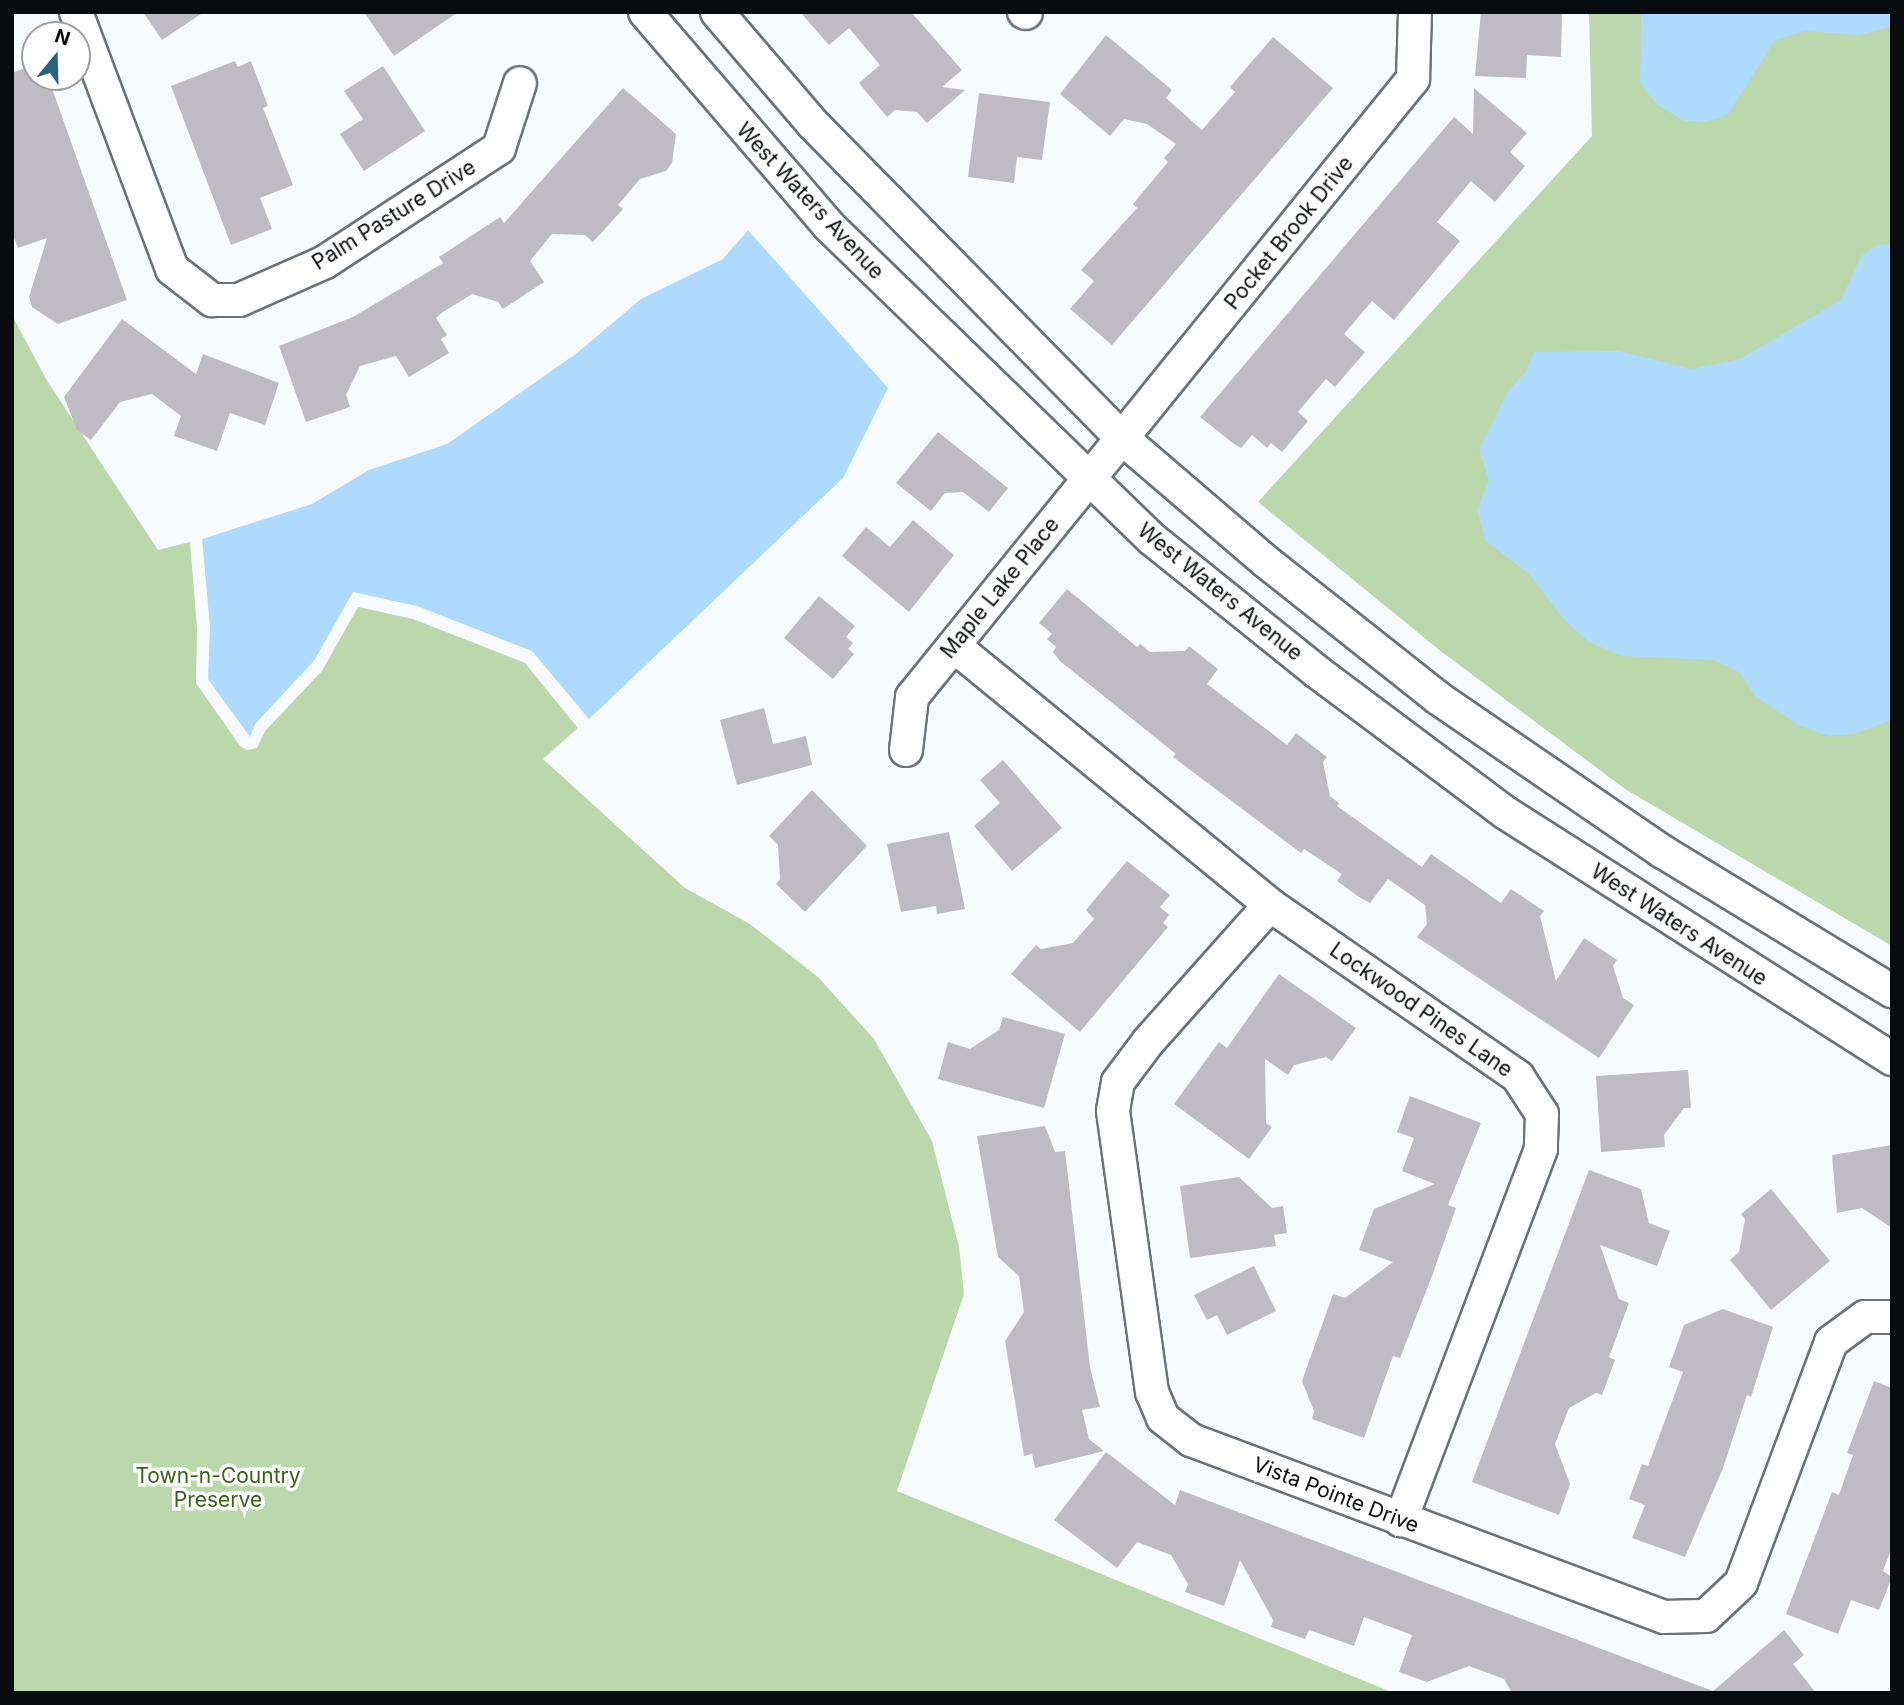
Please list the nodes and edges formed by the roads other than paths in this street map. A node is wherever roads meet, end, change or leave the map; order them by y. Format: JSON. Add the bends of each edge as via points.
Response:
{"nodes":[{"id":1,"x":76,"y":12,"type":"edge"},
{"id":2,"x":645,"y":12,"type":"edge"},
{"id":3,"x":717,"y":12,"type":"edge"},
{"id":4,"x":1415,"y":12,"type":"edge"},
{"id":5,"x":520,"y":83,"type":"dead end"},
{"id":6,"x":1123,"y":439,"type":"junction"},
{"id":7,"x":1088,"y":478,"type":"junction"},
{"id":8,"x":954,"y":646,"type":"junction"},
{"id":9,"x":906,"y":750,"type":"dead end"},
{"id":10,"x":1270,"y":905,"type":"junction"},
{"id":11,"x":1892,"y":991,"type":"edge"},
{"id":12,"x":1892,"y":1059,"type":"edge"},
{"id":13,"x":1892,"y":1317,"type":"edge"},
{"id":14,"x":1401,"y":1520,"type":"junction"}],
"edges":[{"from":1,"to":5,"type":"street","name":"Palm Pasture Drive","via":[[172,269],[212,300],[239,300],[326,262],[499,148]]},
{"from":2,"to":7,"type":"street","name":"West Waters Avenue","via":[[829,226]]},
{"from":3,"to":6,"type":"street","via":[[813,124]]},
{"from":4,"to":6,"type":"street","name":"Pocket Brook Drive","via":[[1413,79]]},
{"from":6,"to":7,"type":"street","name":"Maple Lake Place"},
{"from":6,"to":11,"type":"street","via":[[1264,560],[1438,698],[1664,852]]},
{"from":7,"to":8,"type":"street","name":"Maple Lake Place"},
{"from":7,"to":12,"type":"street","name":"West Waters Avenue","via":[[1152,538],[1265,629],[1506,813]]},
{"from":8,"to":9,"type":"street","name":"Maple Lake Place","via":[[912,697]]},
{"from":8,"to":10,"type":"street","name":"Lockwood Pines Lane"},
{"from":10,"to":14,"type":"street","name":"Lockwood Pines Lane","via":[[1518,1077],[1542,1114],[1541,1149]]},
{"from":10,"to":14,"type":"street","name":"Vista Pointe Drive","via":[[1118,1082],[1113,1111],[1152,1392],[1163,1418],[1191,1440]]},
{"from":13,"to":14,"type":"street","name":"Vista Pointe Drive","via":[[1865,1317],[1831,1342],[1741,1583],[1706,1616],[1664,1618]]}]}
